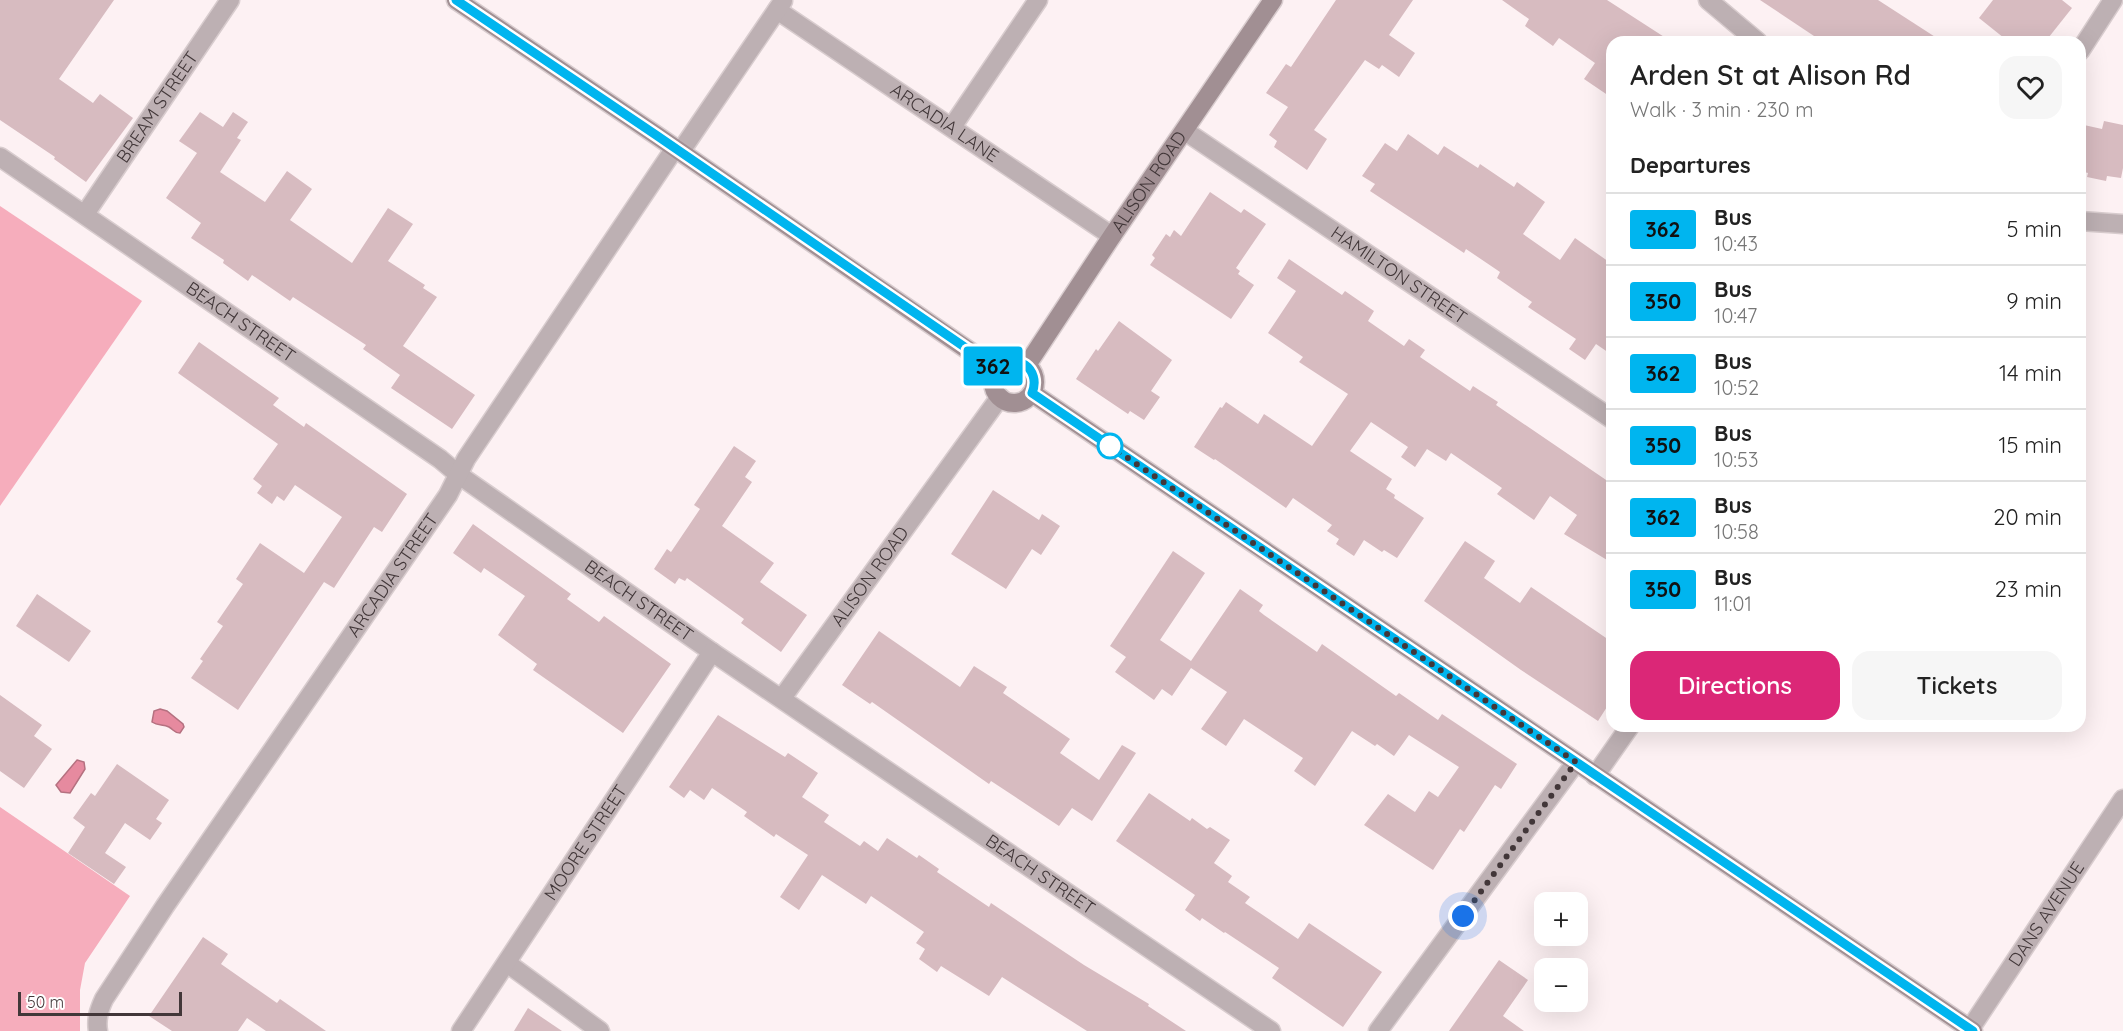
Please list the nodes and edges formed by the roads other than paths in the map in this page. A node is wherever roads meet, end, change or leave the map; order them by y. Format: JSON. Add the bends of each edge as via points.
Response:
{"nodes":[{"id":1,"x":230,"y":0,"type":"edge"},
{"id":2,"x":456,"y":0,"type":"edge"},
{"id":3,"x":1038,"y":0,"type":"edge"},
{"id":4,"x":1273,"y":0,"type":"edge"},
{"id":5,"x":1708,"y":0,"type":"edge"},
{"id":6,"x":2113,"y":0,"type":"edge"},
{"id":7,"x":781,"y":5,"type":"edge"},
{"id":8,"x":1751,"y":36,"type":"edge"},
{"id":9,"x":2086,"y":42,"type":"edge"},
{"id":10,"x":952,"y":127,"type":"junction"},
{"id":11,"x":1185,"y":130,"type":"junction"},
{"id":12,"x":678,"y":150,"type":"junction"},
{"id":13,"x":5,"y":160,"type":"edge"},
{"id":14,"x":85,"y":214,"type":"junction"},
{"id":15,"x":2086,"y":221,"type":"edge"},
{"id":16,"x":2123,"y":224,"type":"edge"},
{"id":17,"x":1112,"y":236,"type":"junction"},
{"id":18,"x":1027,"y":365,"type":"junction"},
{"id":19,"x":998,"y":370,"type":"junction"},
{"id":20,"x":1032,"y":393,"type":"junction"},
{"id":21,"x":1000,"y":397,"type":"junction"},
{"id":22,"x":1606,"y":414,"type":"edge"},
{"id":23,"x":459,"y":476,"type":"junction"},
{"id":24,"x":712,"y":652,"type":"junction"},
{"id":25,"x":782,"y":698,"type":"junction"},
{"id":26,"x":1625,"y":732,"type":"edge"},
{"id":27,"x":1576,"y":762,"type":"junction"},
{"id":28,"x":1595,"y":776,"type":"junction"},
{"id":29,"x":2123,"y":799,"type":"edge"},
{"id":30,"x":507,"y":963,"type":"junction"},
{"id":31,"x":1972,"y":1030,"type":"edge"},
{"id":32,"x":98,"y":1031,"type":"edge"},
{"id":33,"x":461,"y":1031,"type":"edge"},
{"id":34,"x":600,"y":1031,"type":"edge"},
{"id":35,"x":1271,"y":1031,"type":"edge"},
{"id":36,"x":1378,"y":1031,"type":"edge"}],
"edges":[{"from":1,"to":14,"type":"street","name":"BREAM STREET"},
{"from":2,"to":12,"type":"main road"},
{"from":3,"to":10,"type":"street"},
{"from":4,"to":11,"type":"main road","name":"ALISON ROAD"},
{"from":5,"to":8,"type":"street"},
{"from":6,"to":9,"type":"street"},
{"from":7,"to":10,"type":"street","name":"ARCADIA LANE"},
{"from":7,"to":12,"type":"street","name":"ARCADIA STREET"},
{"from":10,"to":17,"type":"street","name":"ARCADIA LANE"},
{"from":11,"to":17,"type":"main road","name":"ALISON ROAD"},
{"from":11,"to":22,"type":"street","name":"HAMILTON STREET"},
{"from":12,"to":19,"type":"main road"},
{"from":12,"to":23,"type":"street","name":"ARCADIA STREET","via":[[466,459]]},
{"from":13,"to":14,"type":"street","name":"BEACH STREET"},
{"from":14,"to":23,"type":"street","name":"BEACH STREET","via":[[440,459]]},
{"from":15,"to":16,"type":"street"},
{"from":17,"to":18,"type":"main road","name":"ALISON ROAD"},
{"from":18,"to":19,"type":"main road","via":[[1011,361]]},
{"from":18,"to":20,"type":"main road","via":[[1034,375]]},
{"from":19,"to":21,"type":"main road","via":[[994,387]]},
{"from":20,"to":21,"type":"main road","via":[[1014,402]]},
{"from":20,"to":27,"type":"main road"},
{"from":21,"to":25,"type":"street","name":"ALISON ROAD"},
{"from":23,"to":24,"type":"street","name":"BEACH STREET"},
{"from":23,"to":32,"type":"street","name":"ARCADIA STREET","via":[[104,999],[96,1022]]},
{"from":24,"to":25,"type":"street","name":"BEACH STREET"},
{"from":24,"to":30,"type":"street","name":"MOORE STREET"},
{"from":25,"to":35,"type":"street","name":"BEACH STREET"},
{"from":26,"to":28,"type":"street"},
{"from":27,"to":28,"type":"main road"},
{"from":27,"to":36,"type":"street"},
{"from":28,"to":31,"type":"main road"},
{"from":29,"to":31,"type":"street","name":"DANS AVENUE"},
{"from":30,"to":33,"type":"street","name":"MOORE STREET"},
{"from":30,"to":34,"type":"street"}]}
